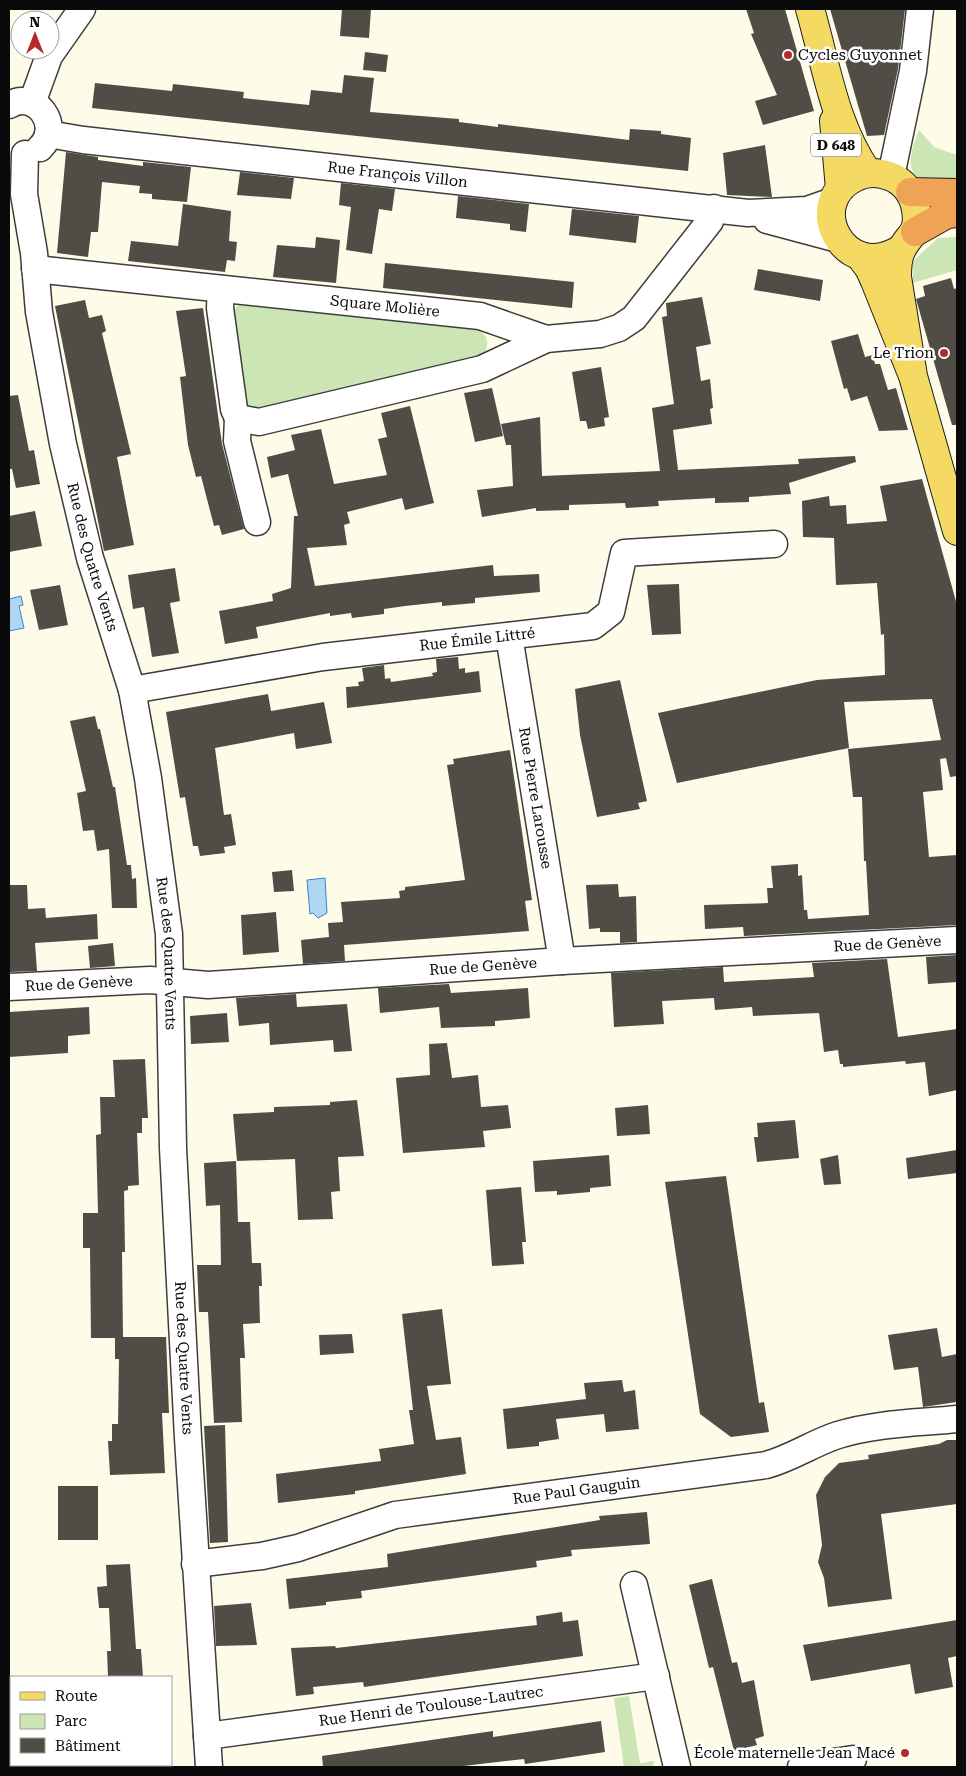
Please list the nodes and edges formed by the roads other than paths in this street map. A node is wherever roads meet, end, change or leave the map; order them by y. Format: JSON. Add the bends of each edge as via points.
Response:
{"nodes":[{"id":1,"x":82,"y":9,"type":"edge"},
{"id":2,"x":810,"y":9,"type":"edge"},
{"id":3,"x":920,"y":9,"type":"edge"},
{"id":4,"x":833,"y":100,"type":"junction"},
{"id":5,"x":21,"y":104,"type":"edge"},
{"id":6,"x":48,"y":134,"type":"junction"},
{"id":7,"x":17,"y":152,"type":"edge"},
{"id":8,"x":890,"y":181,"type":"junction"},
{"id":9,"x":957,"y":194,"type":"edge"},
{"id":10,"x":837,"y":195,"type":"junction"},
{"id":11,"x":714,"y":208,"type":"junction"},
{"id":12,"x":748,"y":213,"type":"junction"},
{"id":13,"x":957,"y":213,"type":"edge"},
{"id":14,"x":838,"y":239,"type":"junction"},
{"id":15,"x":908,"y":240,"type":"junction"},
{"id":16,"x":860,"y":256,"type":"junction"},
{"id":17,"x":35,"y":269,"type":"junction"},
{"id":18,"x":221,"y":289,"type":"junction"},
{"id":19,"x":546,"y":339,"type":"junction"},
{"id":20,"x":912,"y":376,"type":"junction"},
{"id":21,"x":238,"y":418,"type":"junction"},
{"id":22,"x":257,"y":522,"type":"dead end"},
{"id":23,"x":957,"y":531,"type":"edge"},
{"id":24,"x":774,"y":544,"type":"dead end"},
{"id":25,"x":509,"y":636,"type":"junction"},
{"id":26,"x":132,"y":690,"type":"junction"},
{"id":27,"x":957,"y":940,"type":"edge"},
{"id":28,"x":562,"y":961,"type":"junction"},
{"id":29,"x":171,"y":982,"type":"junction"},
{"id":30,"x":9,"y":987,"type":"edge"},
{"id":31,"x":957,"y":1419,"type":"edge"},
{"id":32,"x":195,"y":1564,"type":"junction"},
{"id":33,"x":634,"y":1584,"type":"dead end"},
{"id":34,"x":656,"y":1676,"type":"junction"},
{"id":35,"x":207,"y":1736,"type":"junction"},
{"id":36,"x":853,"y":1759,"type":"dead end"},
{"id":37,"x":209,"y":1767,"type":"edge"},
{"id":38,"x":677,"y":1767,"type":"edge"},
{"id":39,"x":801,"y":1767,"type":"edge"}],
"edges":[{"from":1,"to":5,"type":"street"},
{"from":2,"to":4,"type":"main road","number":"D 648"},
{"from":3,"to":8,"type":"street","via":[[913,71]]},
{"from":4,"to":8,"type":"main road","number":"D 648","via":[[856,155]]},
{"from":4,"to":10,"type":"main road","number":"D 648"},
{"from":5,"to":6,"type":"street","via":[[46,116]]},
{"from":6,"to":7,"type":"street","via":[[37,150]]},
{"from":6,"to":11,"type":"street","name":"Rue François Villon"},
{"from":7,"to":17,"type":"street","name":"Rue des Quatre Vents"},
{"from":8,"to":9,"type":"highway"},
{"from":8,"to":10,"type":"main road","via":[[852,179]]},
{"from":8,"to":15,"type":"main road","via":[[917,212]]},
{"from":10,"to":12,"type":"street","name":"Rue François Villon","via":[[807,210]]},
{"from":10,"to":14,"type":"main road","via":[[831,217]]},
{"from":11,"to":12,"type":"street","name":"Rue François Villon"},
{"from":11,"to":19,"type":"street","name":"Square Molière","via":[[710,221],[634,318],[619,328],[600,334]]},
{"from":12,"to":14,"type":"street","name":"Rue François Villon"},
{"from":13,"to":15,"type":"highway","via":[[947,214]]},
{"from":14,"to":16,"type":"main road"},
{"from":15,"to":16,"type":"main road","via":[[882,258]]},
{"from":15,"to":20,"type":"main road","via":[[897,263],[897,277]]},
{"from":16,"to":20,"type":"main road","via":[[875,281]]},
{"from":17,"to":18,"type":"street","name":"Square Molière"},
{"from":17,"to":26,"type":"street","name":"Rue des Quatre Vents","via":[[39,312],[63,444],[90,558]]},
{"from":18,"to":19,"type":"street","name":"Square Molière","via":[[480,316]]},
{"from":18,"to":21,"type":"street","via":[[221,317]]},
{"from":19,"to":21,"type":"street","name":"Square Molière","via":[[482,369],[259,422]]},
{"from":20,"to":23,"type":"main road"},
{"from":21,"to":22,"type":"street","via":[[237,441]]},
{"from":24,"to":25,"type":"street","name":"Rue Émile Littré","via":[[624,554],[611,612],[593,626]]},
{"from":25,"to":26,"type":"street","name":"Rue Émile Littré","via":[[323,657]]},
{"from":25,"to":28,"type":"street","name":"Rue Pierre Larousse"},
{"from":26,"to":29,"type":"street","name":"Rue des Quatre Vents","via":[[148,778],[169,934]]},
{"from":27,"to":28,"type":"street","name":"Rue de Genève"},
{"from":28,"to":29,"type":"street","name":"Rue de Genève","via":[[208,985]]},
{"from":29,"to":30,"type":"street","name":"Rue de Genève","via":[[150,980]]},
{"from":29,"to":32,"type":"street","name":"Rue des Quatre Vents","via":[[173,1148]]},
{"from":31,"to":32,"type":"street","name":"Rue Paul Gauguin","via":[[862,1429],[836,1436],[785,1460],[766,1465],[395,1515],[298,1548]]},
{"from":32,"to":35,"type":"street","name":"Rue des Quatre Vents"},
{"from":33,"to":34,"type":"street"},
{"from":34,"to":35,"type":"street","name":"Rue Henri de Toulouse-Lautrec"},
{"from":34,"to":38,"type":"street"},
{"from":35,"to":37,"type":"street","name":"Rue des Quatre Vents"},
{"from":36,"to":39,"type":"street"}]}
